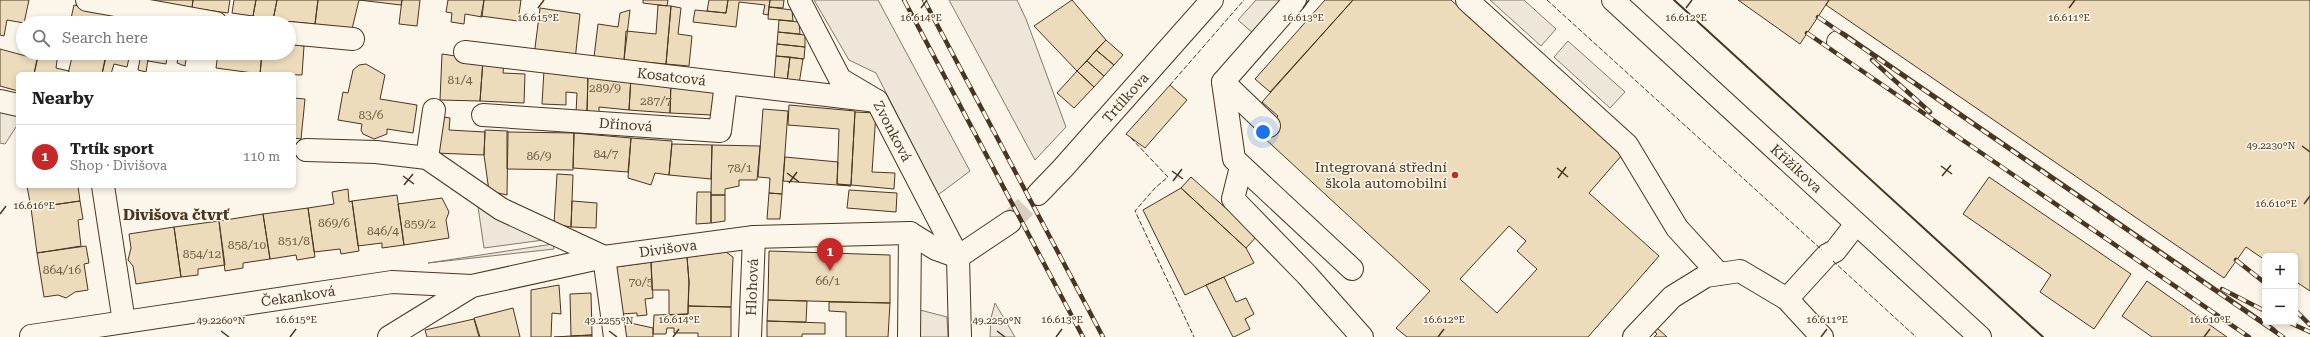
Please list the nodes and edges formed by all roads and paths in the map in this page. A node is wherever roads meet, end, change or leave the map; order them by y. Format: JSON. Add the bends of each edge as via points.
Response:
{"nodes":[{"id":1,"x":87,"y":0,"type":"edge"},
{"id":2,"x":799,"y":0,"type":"edge"},
{"id":3,"x":1212,"y":0,"type":"edge"},
{"id":4,"x":1295,"y":0,"type":"edge"},
{"id":5,"x":1467,"y":0,"type":"edge"},
{"id":6,"x":1613,"y":0,"type":"edge"},
{"id":7,"x":177,"y":16,"type":"edge"},
{"id":8,"x":296,"y":33,"type":"edge"},
{"id":9,"x":353,"y":39,"type":"dead end"},
{"id":10,"x":1838,"y":42,"type":"dead end"},
{"id":11,"x":465,"y":52,"type":"dead end"},
{"id":12,"x":1223,"y":82,"type":"junction"},
{"id":13,"x":726,"y":83,"type":"junction"},
{"id":14,"x":0,"y":101,"type":"edge"},
{"id":15,"x":877,"y":101,"type":"junction"},
{"id":16,"x":16,"y":105,"type":"edge"},
{"id":17,"x":434,"y":110,"type":"dead end"},
{"id":18,"x":483,"y":115,"type":"dead end"},
{"id":19,"x":1269,"y":126,"type":"dead end"},
{"id":20,"x":306,"y":150,"type":"dead end"},
{"id":21,"x":426,"y":158,"type":"junction"},
{"id":22,"x":1241,"y":167,"type":"junction"},
{"id":23,"x":103,"y":188,"type":"edge"},
{"id":24,"x":1038,"y":194,"type":"tunnel mouth"},
{"id":25,"x":1010,"y":222,"type":"tunnel mouth"},
{"id":26,"x":1856,"y":224,"type":"junction"},
{"id":27,"x":910,"y":233,"type":"junction"},
{"id":28,"x":754,"y":237,"type":"junction"},
{"id":29,"x":604,"y":256,"type":"junction"},
{"id":30,"x":958,"y":258,"type":"junction"},
{"id":31,"x":1352,"y":269,"type":"dead end"},
{"id":32,"x":1719,"y":274,"type":"junction"},
{"id":33,"x":472,"y":286,"type":"junction"},
{"id":34,"x":1788,"y":299,"type":"junction"},
{"id":35,"x":124,"y":322,"type":"junction"},
{"id":36,"x":418,"y":329,"type":"edge"},
{"id":37,"x":32,"y":336,"type":"dead end"},
{"id":38,"x":389,"y":337,"type":"edge"},
{"id":39,"x":616,"y":337,"type":"edge"},
{"id":40,"x":750,"y":337,"type":"edge"},
{"id":41,"x":909,"y":337,"type":"edge"},
{"id":42,"x":960,"y":337,"type":"edge"},
{"id":43,"x":1362,"y":337,"type":"edge"},
{"id":44,"x":1634,"y":337,"type":"edge"},
{"id":45,"x":1822,"y":337,"type":"edge"},
{"id":46,"x":1980,"y":337,"type":"edge"},
{"id":47,"x":2268,"y":337,"type":"edge"}],
"edges":[{"from":1,"to":7,"type":"street"},
{"from":2,"to":15,"type":"street","name":"Zvonková","via":[[840,79]]},
{"from":3,"to":24,"type":"street","name":"Trtílkova"},
{"from":4,"to":12,"type":"street"},
{"from":5,"to":32,"type":"street","via":[[1628,145],[1677,228]]},
{"from":6,"to":26,"type":"street","name":"Křižíkova"},
{"from":8,"to":9,"type":"street"},
{"from":10,"to":47,"type":"street"},
{"from":11,"to":13,"type":"street","name":"Kosatcová"},
{"from":12,"to":19,"type":"street"},
{"from":12,"to":22,"type":"street","via":[[1234,160]]},
{"from":13,"to":15,"type":"street","name":"Kosatcová"},
{"from":13,"to":18,"type":"street","name":"Dřínová","via":[[720,131]]},
{"from":14,"to":16,"type":"street"},
{"from":15,"to":30,"type":"street","name":"Zvonková"},
{"from":17,"to":21,"type":"street"},
{"from":20,"to":21,"type":"street","via":[[376,152]]},
{"from":21,"to":29,"type":"street","via":[[501,209]]},
{"from":22,"to":31,"type":"street"},
{"from":22,"to":43,"type":"street","via":[[1233,199],[1307,275]]},
{"from":23,"to":35,"type":"street"},
{"from":25,"to":30,"type":"street"},
{"from":26,"to":34,"type":"street"},
{"from":26,"to":46,"type":"street","name":"Křižíkova"},
{"from":27,"to":28,"type":"street","name":"Divišova"},
{"from":27,"to":30,"type":"street","via":[[936,249]]},
{"from":27,"to":41,"type":"street"},
{"from":28,"to":29,"type":"street","name":"Divišova"},
{"from":28,"to":40,"type":"street","name":"Hlohová"},
{"from":29,"to":33,"type":"street","name":"Divišova"},
{"from":29,"to":39,"type":"street"},
{"from":30,"to":42,"type":"street"},
{"from":32,"to":34,"type":"street","via":[[1740,271]]},
{"from":32,"to":44,"type":"street","via":[[1706,276],[1672,297]]},
{"from":33,"to":35,"type":"street","name":"Čekanková","via":[[392,282]]},
{"from":33,"to":36,"type":"street","name":"Divišova"},
{"from":34,"to":45,"type":"street"},
{"from":35,"to":37,"type":"street","name":"Čekanková"},
{"from":36,"to":38,"type":"street","name":"Divišova"}]}
